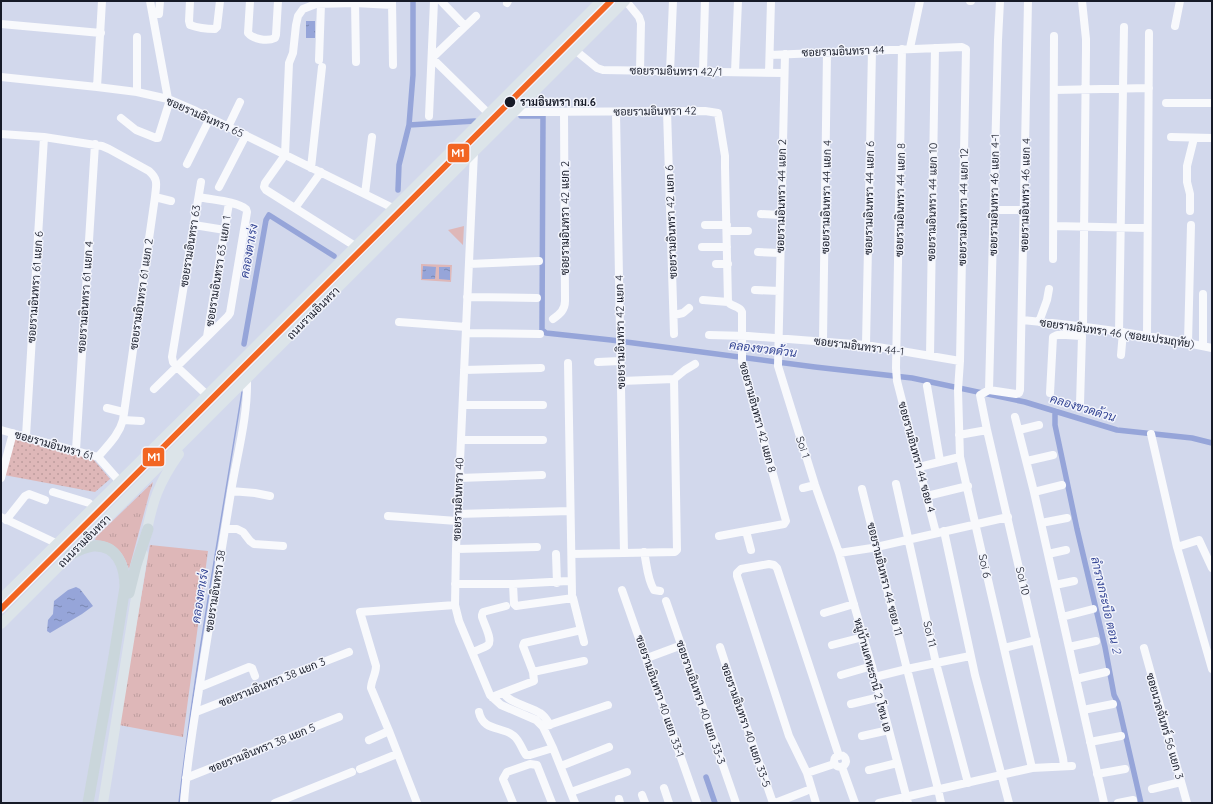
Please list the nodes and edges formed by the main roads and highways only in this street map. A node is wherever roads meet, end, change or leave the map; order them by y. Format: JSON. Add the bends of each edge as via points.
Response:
{"nodes":[{"id":1,"x":601,"y":1,"type":"edge"},
{"id":2,"x":625,"y":1,"type":"edge"},
{"id":3,"x":468,"y":135,"type":"junction"},
{"id":4,"x":474,"y":152,"type":"junction"},
{"id":5,"x":198,"y":428,"type":"junction"},
{"id":6,"x":109,"y":493,"type":"junction"},
{"id":7,"x":121,"y":504,"type":"junction"},
{"id":8,"x":148,"y":529,"type":"joint"},
{"id":9,"x":70,"y":555,"type":"junction"},
{"id":10,"x":1,"y":599,"type":"edge"},
{"id":11,"x":1,"y":624,"type":"edge"},
{"id":12,"x":100,"y":802,"type":"edge"},
{"id":13,"x":88,"y":803,"type":"edge"}],
"edges":[{"from":1,"to":3,"type":"main road","name":"ถนนรามอินทรา"},
{"from":2,"to":4,"type":"main road","name":"ถนนรามอินทรา"},
{"from":3,"to":4,"type":"main road"},
{"from":3,"to":6,"type":"main road","name":"ถนนรามอินทรา"},
{"from":4,"to":5,"type":"main road","name":"ถนนรามอินทรา"},
{"from":5,"to":7,"type":"main road","name":"ถนนรามอินทรา"},
{"from":5,"to":8,"type":"main road","via":[[159,486]]},
{"from":6,"to":7,"type":"main road"},
{"from":6,"to":10,"type":"main road","name":"ถนนรามอินทรา"},
{"from":7,"to":9,"type":"main road","name":"ถนนรามอินทรา"},
{"from":8,"to":12,"type":"highway","via":[[132,582]]},
{"from":9,"to":11,"type":"main road","name":"ถนนรามอินทรา"},
{"from":9,"to":13,"type":"highway","via":[[99,546],[112,551],[123,569],[124,587],[114,656]]}]}
